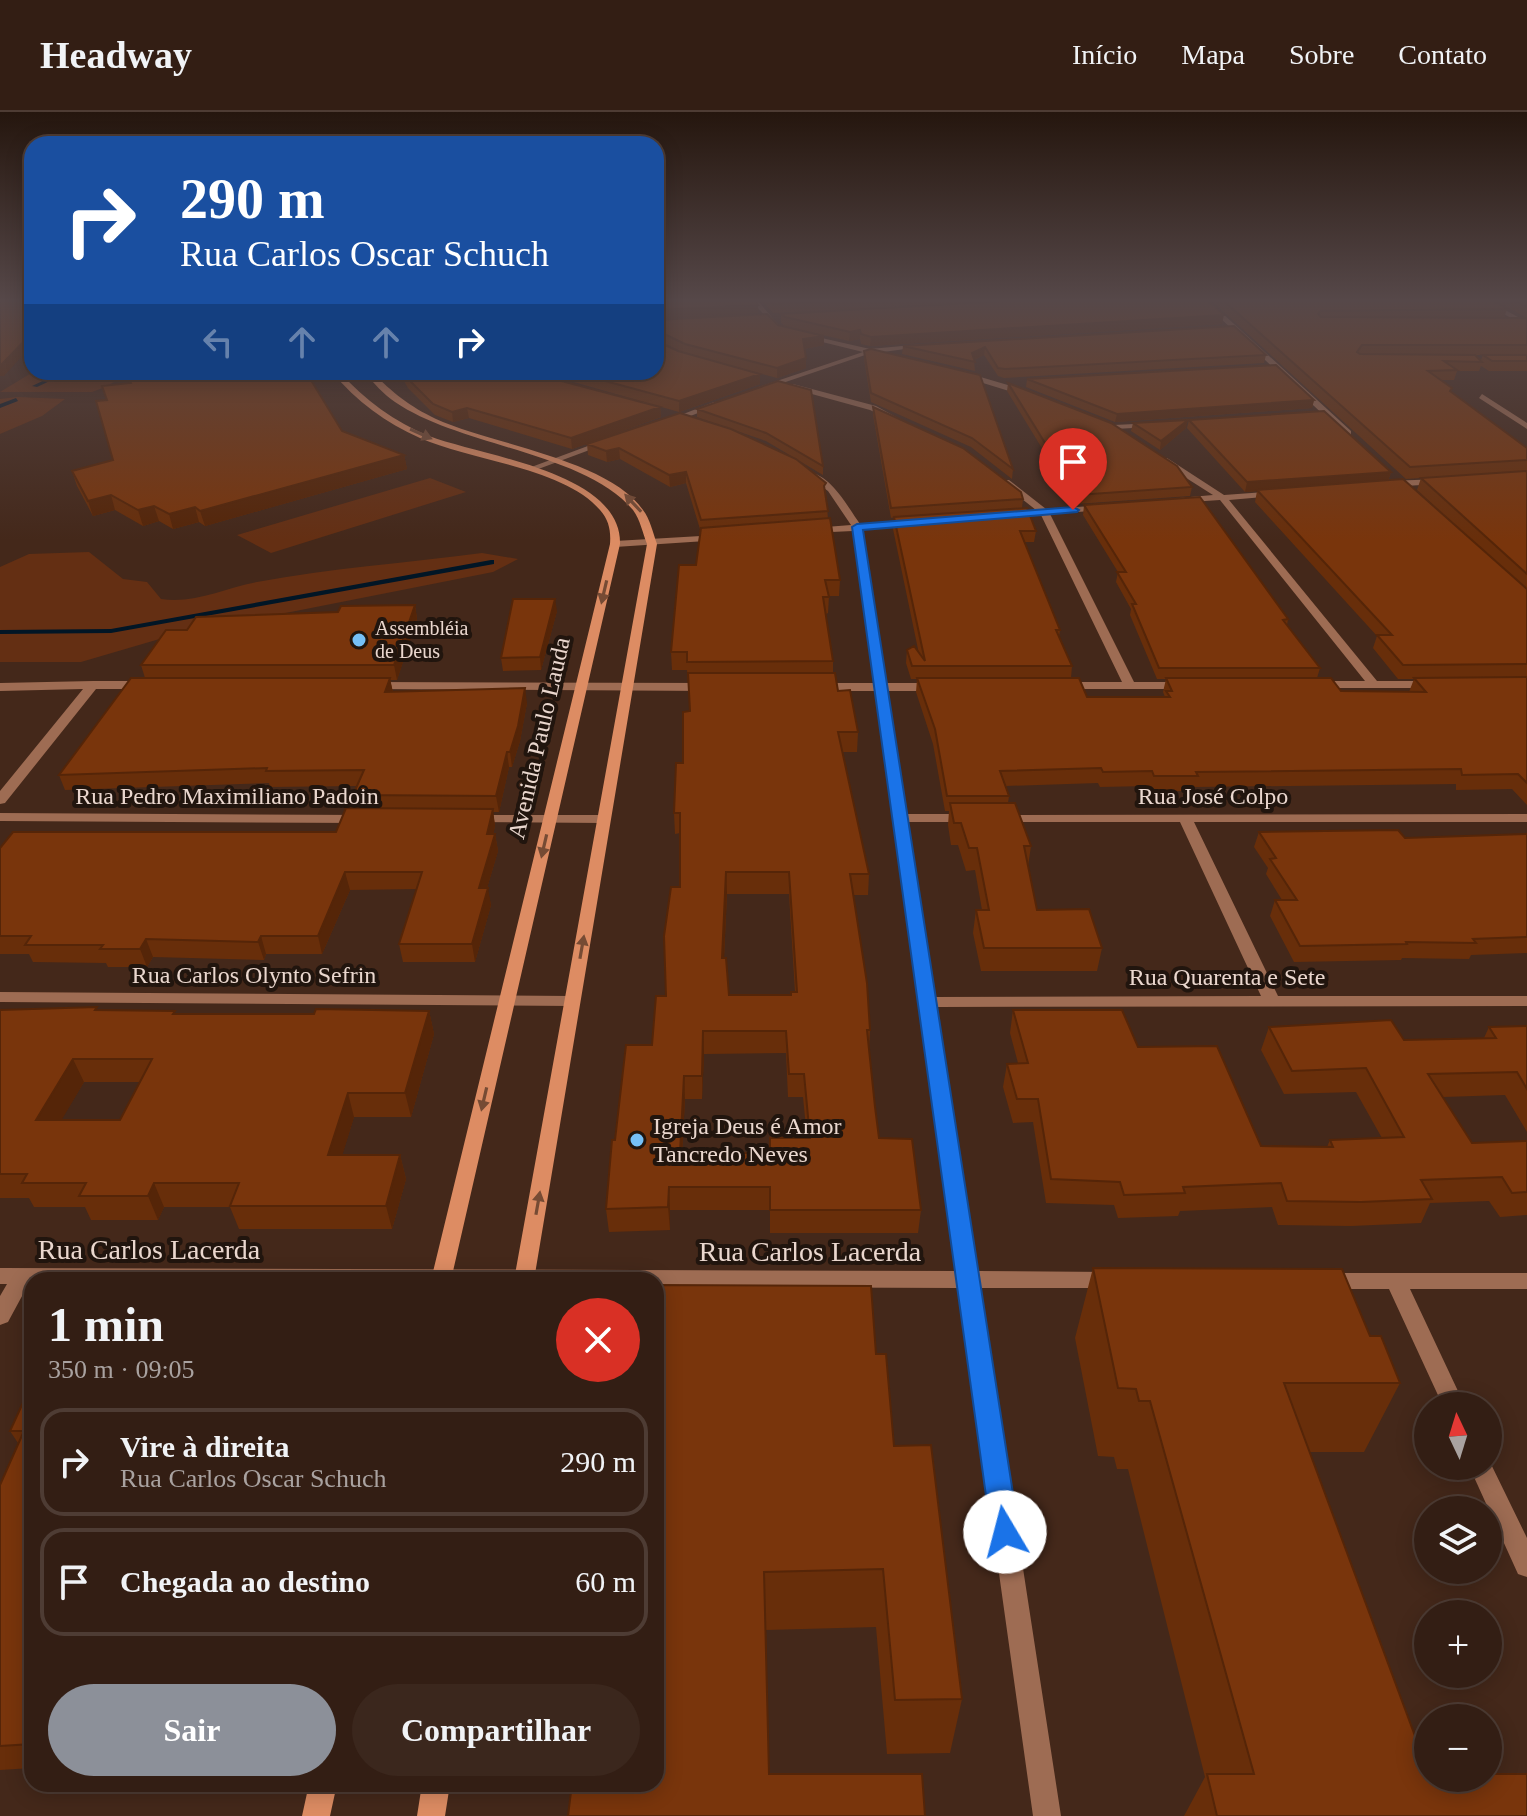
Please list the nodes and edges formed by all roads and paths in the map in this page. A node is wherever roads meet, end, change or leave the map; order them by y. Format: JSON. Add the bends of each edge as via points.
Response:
{"nodes":[{"id":1,"x":344,"y":381,"type":"edge"},
{"id":2,"x":376,"y":381,"type":"edge"},
{"id":3,"x":770,"y":381,"type":"edge"},
{"id":4,"x":786,"y":381,"type":"edge"},
{"id":5,"x":991,"y":381,"type":"edge"},
{"id":6,"x":1290,"y":381,"type":"edge"},
{"id":7,"x":1016,"y":382,"type":"edge"},
{"id":8,"x":779,"y":383,"type":"junction"},
{"id":9,"x":1001,"y":383,"type":"junction"},
{"id":10,"x":750,"y":393,"type":"edge"},
{"id":11,"x":1029,"y":394,"type":"edge"},
{"id":12,"x":1482,"y":396,"type":"dead end"},
{"id":13,"x":721,"y":403,"type":"edge"},
{"id":14,"x":1326,"y":413,"type":"junction"},
{"id":15,"x":1311,"y":414,"type":"edge"},
{"id":16,"x":900,"y":421,"type":"edge"},
{"id":17,"x":1100,"y":422,"type":"edge"},
{"id":18,"x":1159,"y":424,"type":"edge"},
{"id":19,"x":707,"y":427,"type":"edge"},
{"id":20,"x":1114,"y":427,"type":"junction"},
{"id":21,"x":1527,"y":427,"type":"edge"},
{"id":22,"x":1126,"y":435,"type":"edge"},
{"id":23,"x":623,"y":437,"type":"edge"},
{"id":24,"x":1358,"y":443,"type":"edge"},
{"id":25,"x":1150,"y":451,"type":"edge"},
{"id":26,"x":555,"y":460,"type":"junction"},
{"id":27,"x":791,"y":460,"type":"edge"},
{"id":28,"x":530,"y":469,"type":"junction"},
{"id":29,"x":1390,"y":473,"type":"edge"},
{"id":30,"x":1000,"y":478,"type":"edge"},
{"id":31,"x":1457,"y":480,"type":"edge"},
{"id":32,"x":1400,"y":483,"type":"junction"},
{"id":33,"x":1371,"y":486,"type":"edge"},
{"id":34,"x":1282,"y":493,"type":"edge"},
{"id":35,"x":1412,"y":494,"type":"edge"},
{"id":36,"x":1223,"y":498,"type":"junction"},
{"id":37,"x":1163,"y":502,"type":"edge"},
{"id":38,"x":1118,"y":506,"type":"edge"},
{"id":39,"x":1044,"y":512,"type":"junction"},
{"id":40,"x":997,"y":516,"type":"edge"},
{"id":41,"x":919,"y":522,"type":"edge"},
{"id":42,"x":857,"y":527,"type":"junction"},
{"id":43,"x":794,"y":532,"type":"edge"},
{"id":44,"x":731,"y":537,"type":"edge"},
{"id":45,"x":615,"y":544,"type":"junction"},
{"id":46,"x":652,"y":544,"type":"junction"},
{"id":47,"x":93,"y":685,"type":"junction"},
{"id":48,"x":156,"y":685,"type":"edge"},
{"id":49,"x":1374,"y":685,"type":"junction"},
{"id":50,"x":1450,"y":685,"type":"edge"},
{"id":51,"x":360,"y":686,"type":"edge"},
{"id":52,"x":1052,"y":686,"type":"edge"},
{"id":53,"x":1130,"y":686,"type":"junction"},
{"id":54,"x":1206,"y":686,"type":"edge"},
{"id":55,"x":1298,"y":686,"type":"edge"},
{"id":56,"x":0,"y":687,"type":"edge"},
{"id":57,"x":581,"y":687,"type":"junction"},
{"id":58,"x":722,"y":687,"type":"edge"},
{"id":59,"x":801,"y":687,"type":"edge"},
{"id":60,"x":881,"y":687,"type":"junction"},
{"id":61,"x":958,"y":687,"type":"edge"},
{"id":62,"x":627,"y":688,"type":"junction"},
{"id":63,"x":0,"y":800,"type":"edge"},
{"id":64,"x":0,"y":817,"type":"edge"},
{"id":65,"x":900,"y":818,"type":"junction"},
{"id":66,"x":1185,"y":818,"type":"junction"},
{"id":67,"x":1527,"y":818,"type":"edge"},
{"id":68,"x":377,"y":819,"type":"edge"},
{"id":69,"x":456,"y":819,"type":"edge"},
{"id":70,"x":551,"y":819,"type":"junction"},
{"id":71,"x":604,"y":819,"type":"junction"},
{"id":72,"x":0,"y":997,"type":"edge"},
{"id":73,"x":508,"y":1000,"type":"junction"},
{"id":74,"x":572,"y":1001,"type":"junction"},
{"id":75,"x":1272,"y":1001,"type":"junction"},
{"id":76,"x":1527,"y":1001,"type":"edge"},
{"id":77,"x":927,"y":1002,"type":"junction"},
{"id":78,"x":444,"y":1272,"type":"edge"},
{"id":79,"x":525,"y":1272,"type":"edge"},
{"id":80,"x":0,"y":1276,"type":"edge"},
{"id":81,"x":22,"y":1276,"type":"joint"},
{"id":82,"x":664,"y":1279,"type":"edge"},
{"id":83,"x":968,"y":1279,"type":"junction"},
{"id":84,"x":1126,"y":1280,"type":"edge"},
{"id":85,"x":1301,"y":1280,"type":"edge"},
{"id":86,"x":1396,"y":1281,"type":"junction"},
{"id":87,"x":1527,"y":1281,"type":"edge"},
{"id":88,"x":0,"y":1316,"type":"edge"},
{"id":89,"x":1448,"y":1392,"type":"edge"},
{"id":90,"x":1488,"y":1480,"type":"edge"},
{"id":91,"x":1527,"y":1565,"type":"edge"},
{"id":92,"x":321,"y":1792,"type":"edge"},
{"id":93,"x":435,"y":1792,"type":"edge"},
{"id":94,"x":316,"y":1816,"type":"edge"},
{"id":95,"x":431,"y":1816,"type":"edge"},
{"id":96,"x":1047,"y":1816,"type":"edge"}],
"edges":[{"from":1,"to":28,"type":"main road","one_way":true,"via":[[391,420],[469,453]]},
{"from":2,"to":26,"type":"main road","via":[[392,397],[433,419]]},
{"from":3,"to":8,"type":"street"},
{"from":4,"to":8,"type":"street"},
{"from":5,"to":9,"type":"street"},
{"from":6,"to":14,"type":"street"},
{"from":7,"to":9,"type":"street"},
{"from":8,"to":10,"type":"street"},
{"from":8,"to":16,"type":"street","via":[[873,408]]},
{"from":9,"to":11,"type":"street"},
{"from":12,"to":21,"type":"street"},
{"from":13,"to":19,"type":"street","via":[[664,417]]},
{"from":14,"to":15,"type":"street"},
{"from":14,"to":24,"type":"street"},
{"from":17,"to":20,"type":"street"},
{"from":18,"to":20,"type":"street"},
{"from":20,"to":22,"type":"street"},
{"from":23,"to":26,"type":"street"},
{"from":25,"to":36,"type":"street"},
{"from":26,"to":28,"type":"street"},
{"from":46,"to":26,"type":"main road","one_way":true,"via":[[644,516],[622,491]]},
{"from":27,"to":42,"type":"street","via":[[831,489]]},
{"from":28,"to":45,"type":"main road","via":[[591,497],[615,527]]},
{"from":29,"to":32,"type":"street"},
{"from":30,"to":39,"type":"street"},
{"from":31,"to":32,"type":"street"},
{"from":32,"to":33,"type":"street"},
{"from":32,"to":35,"type":"street"},
{"from":34,"to":36,"type":"street"},
{"from":36,"to":37,"type":"street"},
{"from":36,"to":49,"type":"street"},
{"from":38,"to":39,"type":"street"},
{"from":39,"to":40,"type":"street"},
{"from":39,"to":53,"type":"street"},
{"from":41,"to":42,"type":"street"},
{"from":42,"to":43,"type":"street"},
{"from":42,"to":60,"type":"street"},
{"from":44,"to":46,"type":"street"},
{"from":45,"to":46,"type":"street"},
{"from":45,"to":57,"type":"main road","name":"Avenida Paulo Lauda","one_way":true},
{"from":46,"to":62,"type":"main road"},
{"from":47,"to":48,"type":"street"},
{"from":47,"to":56,"type":"street"},
{"from":47,"to":63,"type":"street"},
{"from":49,"to":50,"type":"street"},
{"from":49,"to":55,"type":"street"},
{"from":51,"to":57,"type":"street"},
{"from":52,"to":53,"type":"street"},
{"from":53,"to":54,"type":"street"},
{"from":57,"to":62,"type":"street"},
{"from":57,"to":70,"type":"main road","name":"Avenida Paulo Lauda"},
{"from":58,"to":62,"type":"street"},
{"from":59,"to":60,"type":"street"},
{"from":60,"to":61,"type":"street"},
{"from":60,"to":65,"type":"street"},
{"from":62,"to":71,"type":"main road"},
{"from":64,"to":68,"type":"street","name":"Rua Pedro Maximiliano Padoin"},
{"from":65,"to":66,"type":"street","name":"Rua José Colpo"},
{"from":65,"to":77,"type":"street"},
{"from":66,"to":67,"type":"street","name":"Rua José Colpo"},
{"from":66,"to":75,"type":"street"},
{"from":69,"to":70,"type":"street"},
{"from":70,"to":71,"type":"street"},
{"from":70,"to":73,"type":"main road","name":"Avenida Paulo Lauda","one_way":true},
{"from":74,"to":71,"type":"main road","one_way":true},
{"from":72,"to":73,"type":"street","name":"Rua Carlos Olynto Sefrin"},
{"from":73,"to":74,"type":"street","name":"Rua Carlos Olynto Sefrin"},
{"from":73,"to":78,"type":"main road","name":"Avenida Paulo Lauda","one_way":true},
{"from":79,"to":74,"type":"main road","one_way":true},
{"from":75,"to":76,"type":"street","name":"Rua Quarenta e Sete"},
{"from":75,"to":77,"type":"street","name":"Rua Quarenta e Sete"},
{"from":77,"to":83,"type":"street"},
{"from":80,"to":81,"type":"street","name":"Rua Carlos Lacerda"},
{"from":81,"to":88,"type":"street"},
{"from":82,"to":83,"type":"street","name":"Rua Carlos Lacerda"},
{"from":83,"to":84,"type":"street","name":"Rua Carlos Lacerda"},
{"from":83,"to":96,"type":"street"},
{"from":85,"to":86,"type":"street"},
{"from":86,"to":87,"type":"street"},
{"from":86,"to":89,"type":"street"},
{"from":90,"to":91,"type":"street"},
{"from":92,"to":94,"type":"main road"},
{"from":93,"to":95,"type":"main road"}]}
